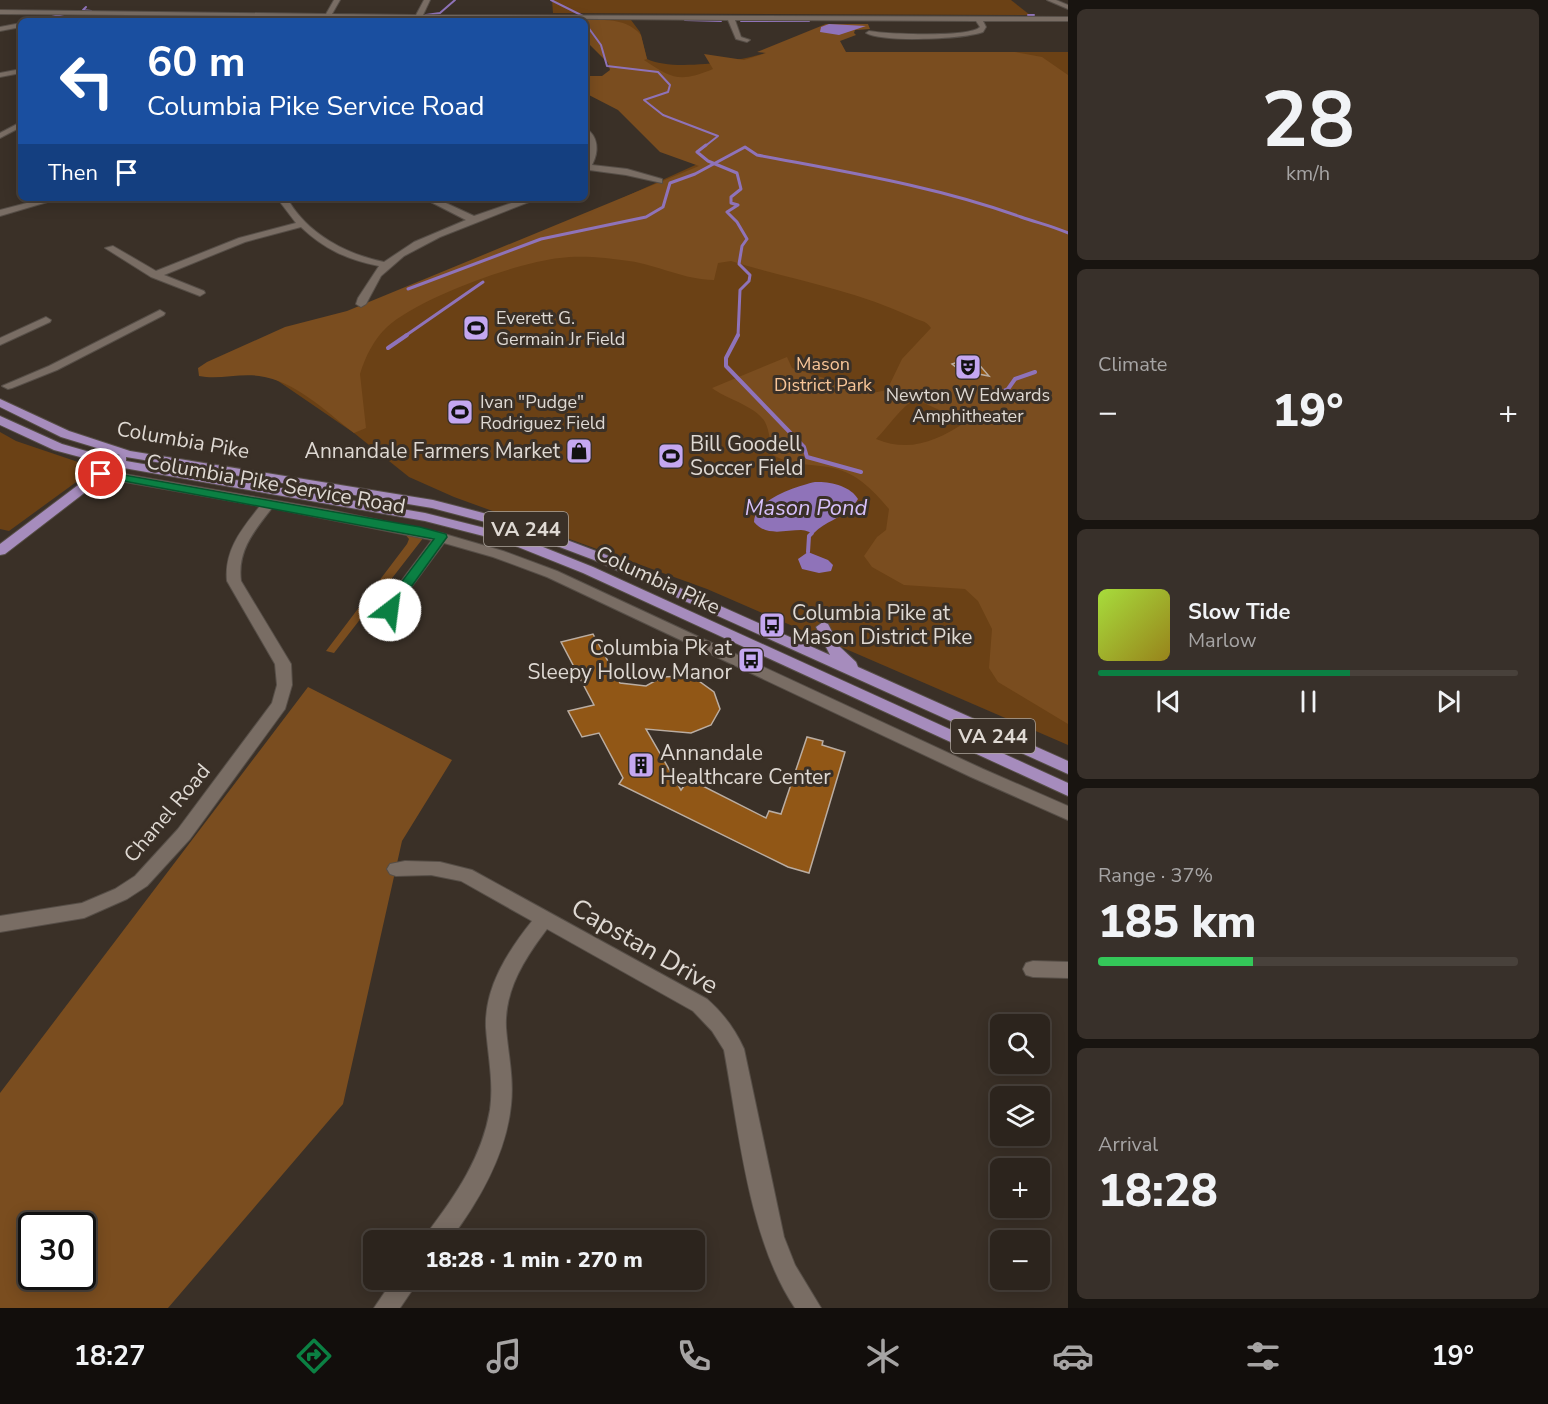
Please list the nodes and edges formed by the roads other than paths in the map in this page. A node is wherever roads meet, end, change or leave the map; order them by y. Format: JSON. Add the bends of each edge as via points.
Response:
{"nodes":[{"id":1,"x":337,"y":0,"type":"edge"},
{"id":2,"x":428,"y":0,"type":"edge"},
{"id":3,"x":1050,"y":0,"type":"edge"},
{"id":4,"x":204,"y":5,"type":"dead end"},
{"id":5,"x":81,"y":6,"type":"dead end"},
{"id":6,"x":1068,"y":8,"type":"edge"},
{"id":7,"x":0,"y":12,"type":"edge"},
{"id":8,"x":74,"y":12,"type":"junction"},
{"id":9,"x":1040,"y":13,"type":"dead end"},
{"id":10,"x":164,"y":14,"type":"junction"},
{"id":11,"x":198,"y":14,"type":"junction"},
{"id":12,"x":328,"y":16,"type":"junction"},
{"id":13,"x":419,"y":16,"type":"junction"},
{"id":14,"x":53,"y":18,"type":"edge"},
{"id":15,"x":160,"y":18,"type":"edge"},
{"id":16,"x":337,"y":18,"type":"edge"},
{"id":17,"x":367,"y":18,"type":"edge"},
{"id":18,"x":452,"y":18,"type":"edge"},
{"id":19,"x":588,"y":19,"type":"edge"},
{"id":20,"x":635,"y":19,"type":"junction"},
{"id":21,"x":731,"y":19,"type":"junction"},
{"id":22,"x":1068,"y":19,"type":"edge"},
{"id":23,"x":979,"y":20,"type":"junction"},
{"id":24,"x":18,"y":26,"type":"edge"},
{"id":25,"x":0,"y":29,"type":"edge"},
{"id":26,"x":647,"y":29,"type":"dead end"},
{"id":27,"x":869,"y":33,"type":"dead end"},
{"id":28,"x":747,"y":40,"type":"dead end"},
{"id":29,"x":18,"y":72,"type":"edge"},
{"id":30,"x":0,"y":75,"type":"edge"},
{"id":31,"x":18,"y":126,"type":"edge"},
{"id":32,"x":0,"y":136,"type":"edge"},
{"id":33,"x":588,"y":136,"type":"edge"},
{"id":34,"x":588,"y":163,"type":"edge"},
{"id":35,"x":588,"y":168,"type":"edge"},
{"id":36,"x":659,"y":181,"type":"dead end"},
{"id":37,"x":45,"y":201,"type":"edge"},
{"id":38,"x":284,"y":201,"type":"edge"},
{"id":39,"x":434,"y":201,"type":"edge"},
{"id":40,"x":526,"y":201,"type":"edge"},
{"id":41,"x":0,"y":213,"type":"edge"},
{"id":42,"x":476,"y":221,"type":"junction"},
{"id":43,"x":303,"y":224,"type":"junction"},
{"id":44,"x":110,"y":248,"type":"dead end"},
{"id":45,"x":386,"y":265,"type":"junction"},
{"id":46,"x":155,"y":275,"type":"junction"},
{"id":47,"x":200,"y":293,"type":"dead end"},
{"id":48,"x":361,"y":304,"type":"dead end"},
{"id":49,"x":160,"y":313,"type":"dead end"},
{"id":50,"x":46,"y":320,"type":"dead end"},
{"id":51,"x":0,"y":342,"type":"edge"},
{"id":52,"x":7,"y":386,"type":"edge"},
{"id":53,"x":0,"y":403,"type":"edge"},
{"id":54,"x":0,"y":420,"type":"edge"},
{"id":55,"x":128,"y":454,"type":"junction"},
{"id":56,"x":115,"y":464,"type":"junction"},
{"id":57,"x":101,"y":474,"type":"junction"},
{"id":58,"x":268,"y":505,"type":"junction"},
{"id":59,"x":441,"y":537,"type":"junction"},
{"id":60,"x":0,"y":551,"type":"edge"},
{"id":61,"x":823,"y":627,"type":"dead end"},
{"id":62,"x":392,"y":629,"type":"dead end"},
{"id":63,"x":871,"y":680,"type":"junction"},
{"id":64,"x":1068,"y":768,"type":"edge"},
{"id":65,"x":1068,"y":790,"type":"edge"},
{"id":66,"x":1068,"y":813,"type":"edge"},
{"id":67,"x":396,"y":869,"type":"dead end"},
{"id":68,"x":544,"y":919,"type":"junction"},
{"id":69,"x":0,"y":924,"type":"edge"},
{"id":70,"x":1033,"y":969,"type":"dead end"},
{"id":71,"x":1068,"y":970,"type":"edge"},
{"id":72,"x":444,"y":1230,"type":"edge"},
{"id":73,"x":400,"y":1290,"type":"edge"},
{"id":74,"x":386,"y":1308,"type":"edge"},
{"id":75,"x":809,"y":1308,"type":"edge"}],
"edges":[{"from":1,"to":12,"type":"street"},
{"from":2,"to":13,"type":"street"},
{"from":3,"to":6,"type":"street"},
{"from":4,"to":11,"type":"street"},
{"from":5,"to":8,"type":"street"},
{"from":6,"to":9,"type":"street"},
{"from":7,"to":8,"type":"street"},
{"from":8,"to":10,"type":"street"},
{"from":8,"to":14,"type":"street"},
{"from":10,"to":11,"type":"street"},
{"from":10,"to":15,"type":"street"},
{"from":11,"to":12,"type":"street"},
{"from":12,"to":16,"type":"street"},
{"from":13,"to":17,"type":"street"},
{"from":13,"to":18,"type":"street"},
{"from":19,"to":20,"type":"street"},
{"from":20,"to":21,"type":"street"},
{"from":20,"to":26,"type":"street"},
{"from":21,"to":23,"type":"street"},
{"from":21,"to":28,"type":"street","via":[[738,38]]},
{"from":22,"to":23,"type":"street"},
{"from":23,"to":27,"type":"street","via":[[981,31],[968,35]]},
{"from":24,"to":25,"type":"street"},
{"from":29,"to":30,"type":"street"},
{"from":31,"to":32,"type":"street"},
{"from":33,"to":34,"type":"street","via":[[594,147]]},
{"from":35,"to":36,"type":"street","via":[[627,172]]},
{"from":37,"to":41,"type":"street"},
{"from":38,"to":43,"type":"street"},
{"from":39,"to":42,"type":"street"},
{"from":40,"to":42,"type":"street"},
{"from":42,"to":45,"type":"street","via":[[413,247]]},
{"from":43,"to":45,"type":"street","via":[[333,250]]},
{"from":43,"to":46,"type":"street","via":[[242,240]]},
{"from":44,"to":46,"type":"street"},
{"from":45,"to":48,"type":"street","via":[[370,283]]},
{"from":46,"to":47,"type":"street"},
{"from":49,"to":52,"type":"street","via":[[53,368]]},
{"from":50,"to":51,"type":"street"},
{"from":53,"to":55,"type":"main road","name":"Columbia Pike","number":"VA 244","via":[[65,434]]},
{"from":54,"to":56,"type":"main road","name":"Columbia Pike","number":"VA 244","via":[[58,447]]},
{"from":55,"to":56,"type":"main road"},
{"from":55,"to":63,"type":"main road","name":"Columbia Pike","number":"VA 244","via":[[433,504],[508,523],[599,557]]},
{"from":56,"to":57,"type":"main road"},
{"from":56,"to":65,"type":"main road","name":"Columbia Pike","number":"VA 244","via":[[424,517],[508,538],[588,570]]},
{"from":57,"to":58,"type":"street","name":"Columbia Pike Service Road"},
{"from":57,"to":60,"type":"main road"},
{"from":58,"to":59,"type":"street","name":"Columbia Pike Service Road"},
{"from":58,"to":69,"type":"street","name":"Chanel Road","via":[[238,547],[232,571],[234,581],[283,664],[285,692],[279,705],[184,834],[141,881],[84,910]]},
{"from":59,"to":62,"type":"street","via":[[394,600],[390,610]]},
{"from":59,"to":66,"type":"street","name":"Columbia Pike Service Road","via":[[552,574]]},
{"from":61,"to":63,"type":"main road","via":[[834,650]]},
{"from":63,"to":64,"type":"main road","name":"Columbia Pike","number":"VA 244"},
{"from":67,"to":68,"type":"street","name":"Capstan Drive","via":[[428,867],[457,872]]},
{"from":68,"to":72,"type":"street","via":[[516,957],[501,990],[495,1026],[502,1080],[493,1142],[476,1182]]},
{"from":68,"to":75,"type":"street","name":"Capstan Drive","via":[[700,1005],[726,1032],[734,1050],[769,1233],[780,1262]]},
{"from":70,"to":71,"type":"street"},
{"from":73,"to":74,"type":"street"}]}
